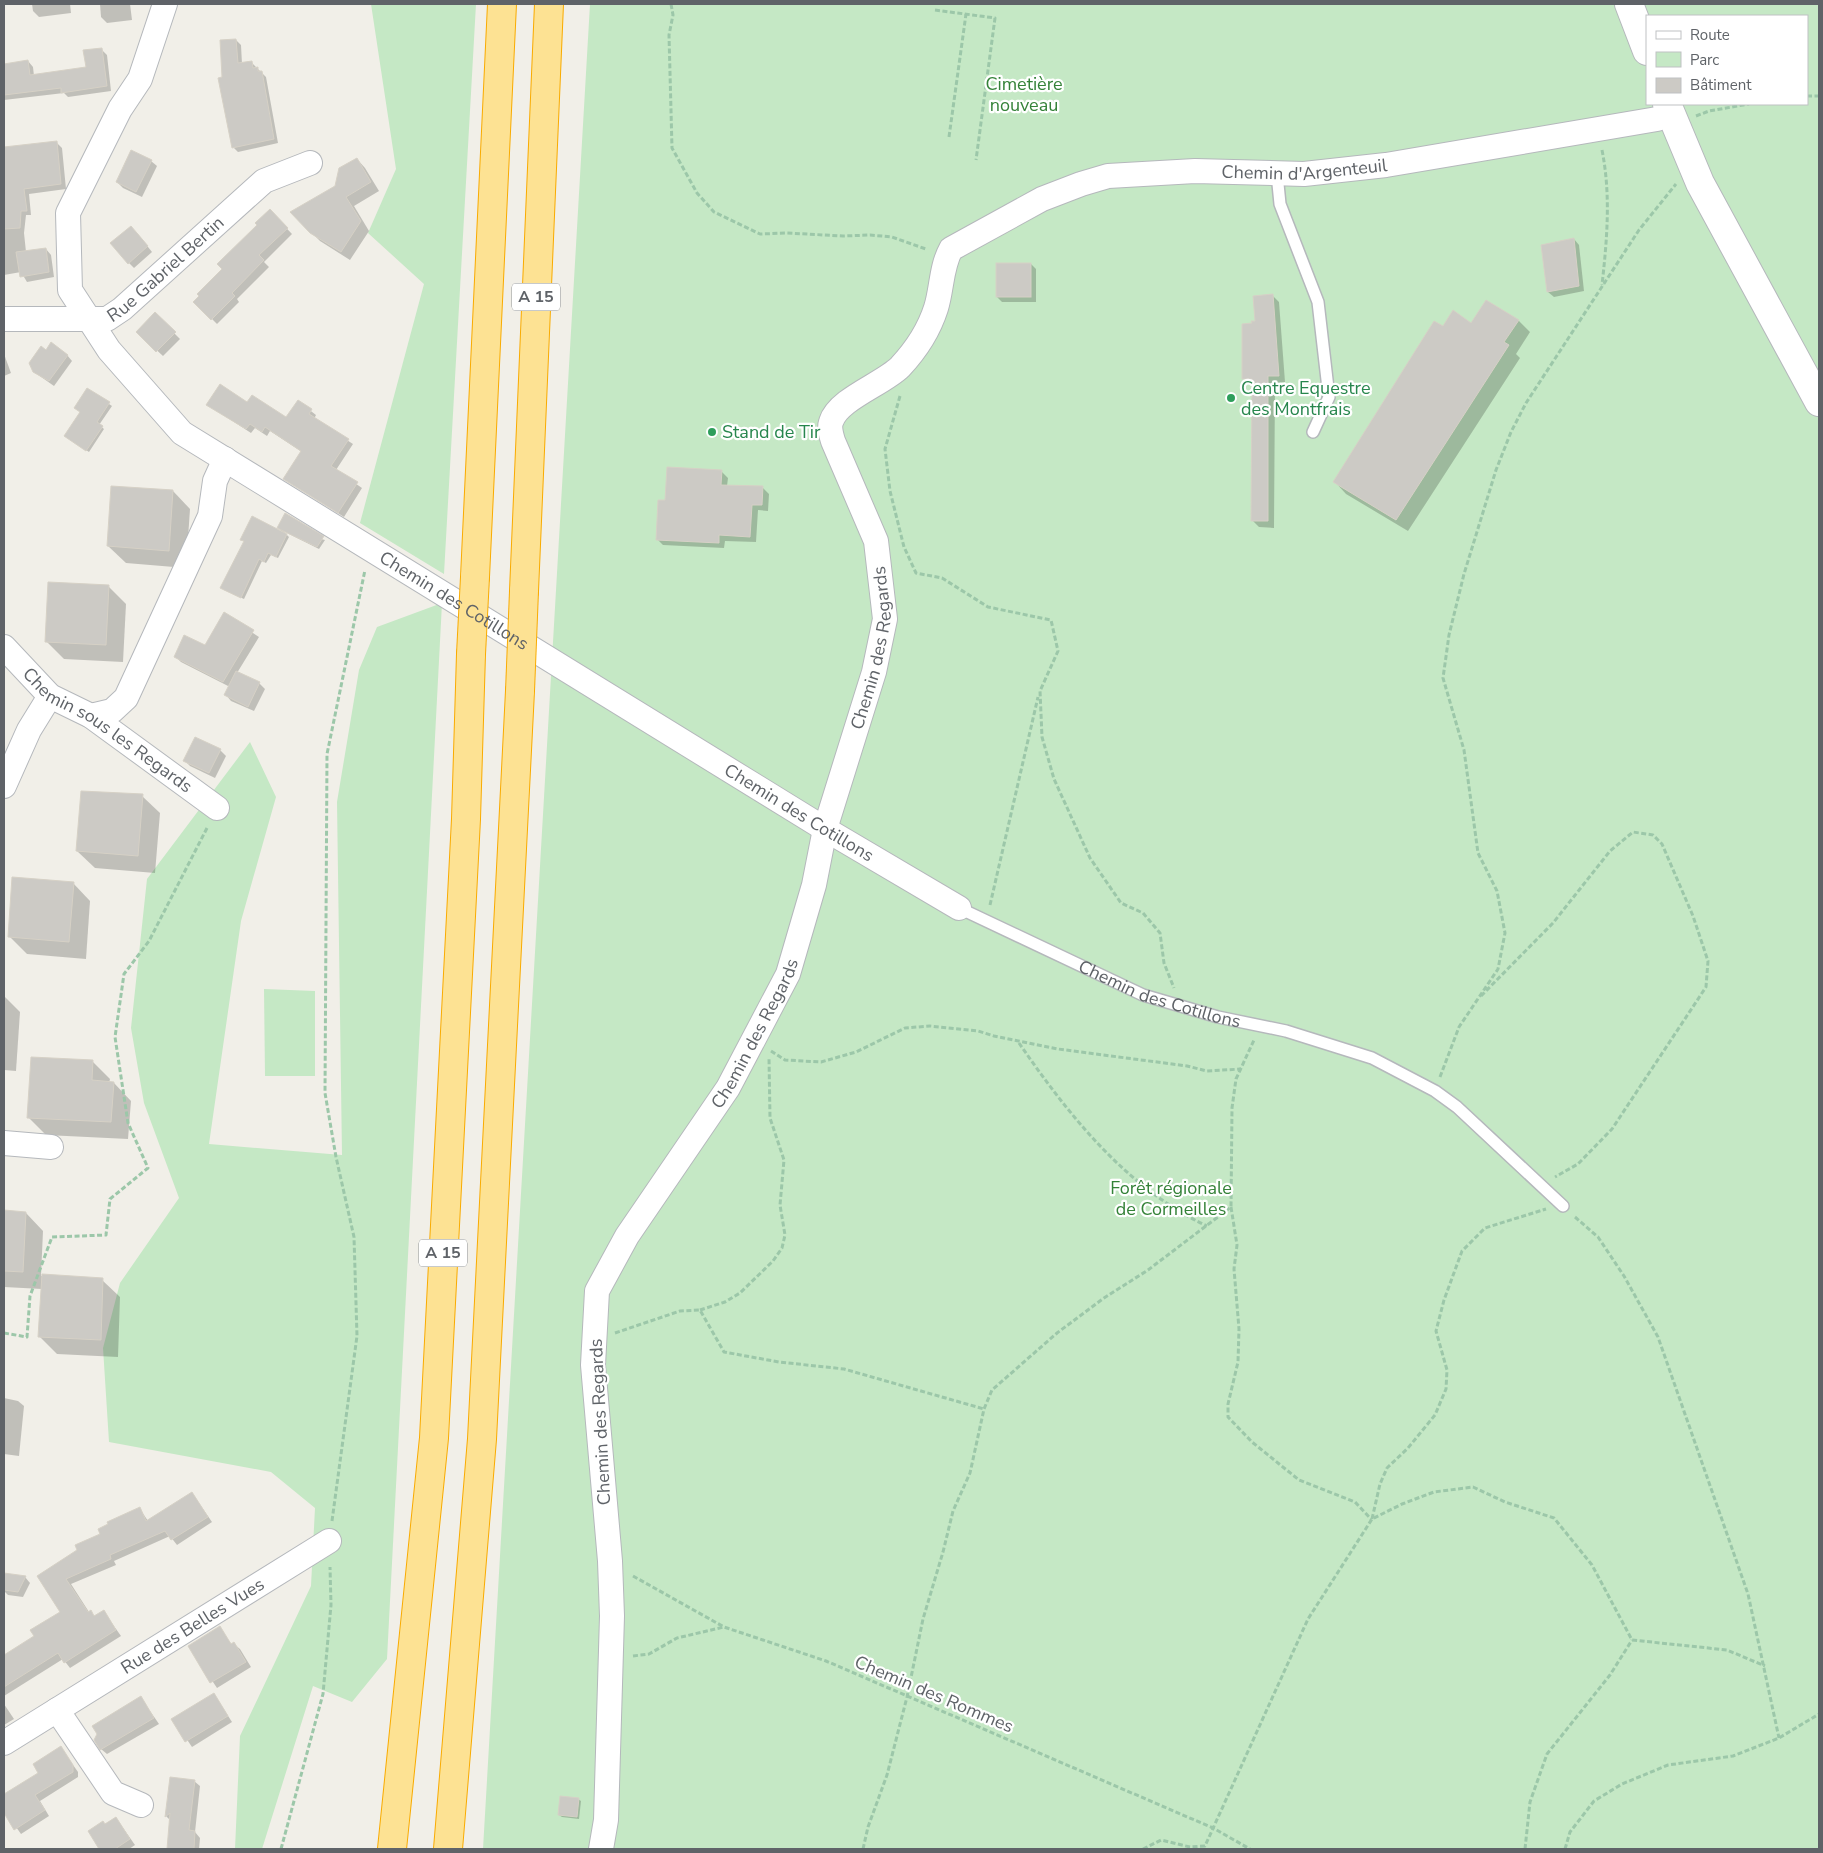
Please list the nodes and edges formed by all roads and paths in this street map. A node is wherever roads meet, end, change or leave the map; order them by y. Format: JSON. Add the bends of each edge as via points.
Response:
{"nodes":[{"id":1,"x":165,"y":4,"type":"edge"},
{"id":2,"x":502,"y":4,"type":"edge"},
{"id":3,"x":549,"y":4,"type":"edge"},
{"id":4,"x":671,"y":4,"type":"edge"},
{"id":5,"x":1629,"y":4,"type":"edge"},
{"id":6,"x":935,"y":10,"type":"dead end"},
{"id":7,"x":966,"y":14,"type":"junction"},
{"id":8,"x":1646,"y":48,"type":"edge"},
{"id":9,"x":1743,"y":105,"type":"edge"},
{"id":10,"x":1671,"y":115,"type":"edge"},
{"id":11,"x":1598,"y":129,"type":"junction"},
{"id":12,"x":950,"y":137,"type":"dead end"},
{"id":13,"x":976,"y":160,"type":"dead end"},
{"id":14,"x":310,"y":164,"type":"dead end"},
{"id":15,"x":1693,"y":169,"type":"junction"},
{"id":16,"x":1278,"y":174,"type":"junction"},
{"id":17,"x":949,"y":253,"type":"junction"},
{"id":18,"x":1602,"y":286,"type":"junction"},
{"id":19,"x":4,"y":319,"type":"edge"},
{"id":20,"x":90,"y":320,"type":"junction"},
{"id":21,"x":902,"y":388,"type":"dead end"},
{"id":22,"x":1819,"y":402,"type":"edge"},
{"id":23,"x":1314,"y":432,"type":"dead end"},
{"id":24,"x":225,"y":459,"type":"junction"},
{"id":25,"x":370,"y":548,"type":"junction"},
{"id":26,"x":4,"y":647,"type":"edge"},
{"id":27,"x":1040,"y":691,"type":"junction"},
{"id":28,"x":50,"y":696,"type":"junction"},
{"id":29,"x":91,"y":716,"type":"junction"},
{"id":30,"x":4,"y":786,"type":"edge"},
{"id":31,"x":217,"y":808,"type":"joint"},
{"id":32,"x":824,"y":829,"type":"junction"},
{"id":33,"x":959,"y":908,"type":"joint"},
{"id":34,"x":986,"y":920,"type":"junction"},
{"id":35,"x":1476,"y":1002,"type":"junction"},
{"id":36,"x":1182,"y":1007,"type":"junction"},
{"id":37,"x":1260,"y":1026,"type":"junction"},
{"id":38,"x":1019,"y":1042,"type":"junction"},
{"id":39,"x":1241,"y":1069,"type":"junction"},
{"id":40,"x":1435,"y":1091,"type":"junction"},
{"id":41,"x":4,"y":1143,"type":"edge"},
{"id":42,"x":51,"y":1147,"type":"dead end"},
{"id":43,"x":1542,"y":1185,"type":"junction"},
{"id":44,"x":1560,"y":1204,"type":"junction"},
{"id":45,"x":1232,"y":1207,"type":"junction"},
{"id":46,"x":1207,"y":1226,"type":"junction"},
{"id":47,"x":700,"y":1310,"type":"junction"},
{"id":48,"x":4,"y":1333,"type":"edge"},
{"id":49,"x":594,"y":1336,"type":"junction"},
{"id":50,"x":984,"y":1409,"type":"junction"},
{"id":51,"x":1372,"y":1520,"type":"junction"},
{"id":52,"x":329,"y":1541,"type":"junction"},
{"id":53,"x":610,"y":1561,"type":"junction"},
{"id":54,"x":724,"y":1627,"type":"junction"},
{"id":55,"x":1632,"y":1640,"type":"junction"},
{"id":56,"x":609,"y":1656,"type":"junction"},
{"id":57,"x":1765,"y":1666,"type":"junction"},
{"id":58,"x":907,"y":1697,"type":"junction"},
{"id":59,"x":57,"y":1710,"type":"junction"},
{"id":60,"x":1819,"y":1714,"type":"edge"},
{"id":61,"x":1779,"y":1738,"type":"junction"},
{"id":62,"x":4,"y":1743,"type":"edge"},
{"id":63,"x":141,"y":1806,"type":"dead end"},
{"id":64,"x":1213,"y":1828,"type":"junction"},
{"id":65,"x":281,"y":1849,"type":"edge"},
{"id":66,"x":392,"y":1849,"type":"edge"},
{"id":67,"x":448,"y":1849,"type":"edge"},
{"id":68,"x":601,"y":1849,"type":"edge"},
{"id":69,"x":863,"y":1849,"type":"edge"},
{"id":70,"x":1142,"y":1849,"type":"edge"},
{"id":71,"x":1250,"y":1849,"type":"edge"},
{"id":72,"x":1525,"y":1849,"type":"edge"},
{"id":73,"x":1565,"y":1849,"type":"edge"}],
"edges":[{"from":1,"to":20,"type":"street","name":"Chemin des Cotillons","via":[[140,79],[120,109],[68,213],[70,290]]},
{"from":2,"to":66,"type":"highway","number":"A 15","bridge":true,"via":[[466,819],[434,1438]]},
{"from":3,"to":67,"type":"highway","number":"A 15","bridge":true,"via":[[520,691],[482,1439]]},
{"from":4,"to":17,"type":"path","via":[[672,148],[697,192],[714,212],[760,234],[892,237]]},
{"from":5,"to":8,"type":"street"},
{"from":6,"to":7,"type":"path"},
{"from":7,"to":12,"type":"path"},
{"from":7,"to":13,"type":"path","via":[[995,18]]},
{"from":9,"to":10,"type":"path","via":[[1709,111],[1689,119]]},
{"from":10,"to":11,"type":"street","name":"Chemin d'Argenteuil"},
{"from":10,"to":15,"type":"street"},
{"from":11,"to":16,"type":"street","name":"Chemin d'Argenteuil","via":[[1386,165]]},
{"from":11,"to":18,"type":"path","via":[[1606,173],[1608,232]]},
{"from":14,"to":20,"type":"street","name":"Rue Gabriel Bertin","via":[[264,181],[122,310],[107,319]]},
{"from":15,"to":18,"type":"path","via":[[1661,200]]},
{"from":15,"to":22,"type":"street"},
{"from":16,"to":17,"type":"street","name":"Chemin d'Argenteuil","via":[[1195,171],[1108,176],[1042,199]]},
{"from":16,"to":23,"type":"lane","via":[[1280,204],[1318,302],[1329,397]]},
{"from":17,"to":32,"type":"street","name":"Chemin des Regards","via":[[936,308],[911,354],[883,381],[844,406],[831,422],[833,441],[876,541],[885,619],[874,672]]},
{"from":18,"to":35,"type":"path","via":[[1526,403],[1511,432],[1476,532],[1449,635],[1443,678],[1464,750],[1478,853],[1497,891],[1505,933],[1498,969]]},
{"from":19,"to":20,"type":"street","name":"Rue Gabriel Bertin"},
{"from":20,"to":24,"type":"street","name":"Chemin des Cotillons","via":[[108,350],[182,433]]},
{"from":21,"to":27,"type":"path","via":[[885,449],[890,491],[904,547],[916,573],[942,578],[988,607],[1051,620],[1058,651]]},
{"from":24,"to":25,"type":"street","name":"Chemin des Cotillons"},
{"from":24,"to":29,"type":"street","via":[[215,481],[210,516],[126,698],[112,711]]},
{"from":25,"to":32,"type":"street","name":"Chemin des Cotillons"},
{"from":25,"to":52,"type":"path","via":[[327,754],[325,1093],[354,1237],[357,1336]]},
{"from":26,"to":28,"type":"street","name":"Chemin sous les Regards"},
{"from":27,"to":34,"type":"path"},
{"from":27,"to":36,"type":"path","via":[[1042,737],[1058,788],[1090,858],[1120,903],[1143,913],[1160,932],[1164,963]]},
{"from":28,"to":29,"type":"street","name":"Chemin sous les Regards"},
{"from":28,"to":30,"type":"street","via":[[29,730]]},
{"from":29,"to":31,"type":"street","name":"Chemin sous les Regards"},
{"from":31,"to":48,"type":"path","via":[[149,941],[124,974],[114,1037],[128,1123],[148,1168],[110,1199],[106,1235],[52,1237],[30,1296],[27,1337]]},
{"from":32,"to":33,"type":"street","name":"Chemin des Cotillons"},
{"from":32,"to":49,"type":"street","name":"Chemin des Regards","via":[[814,885],[788,974],[728,1088],[627,1236],[597,1291]]},
{"from":33,"to":34,"type":"lane","name":"Chemin des Cotillons"},
{"from":34,"to":36,"type":"lane","name":"Chemin des Cotillons","via":[[1143,995]]},
{"from":35,"to":40,"type":"path","via":[[1459,1027]]},
{"from":35,"to":43,"type":"path","via":[[1553,923],[1610,851],[1633,832],[1653,835],[1662,844],[1693,916],[1708,961],[1706,987],[1612,1129],[1578,1164]]},
{"from":36,"to":37,"type":"lane","name":"Chemin des Cotillons"},
{"from":37,"to":39,"type":"path"},
{"from":37,"to":40,"type":"lane","name":"Chemin des Cotillons","via":[[1372,1058]]},
{"from":38,"to":39,"type":"path","via":[[1187,1066],[1207,1072]]},
{"from":38,"to":46,"type":"path","via":[[1045,1080],[1099,1146],[1185,1216]]},
{"from":38,"to":47,"type":"path","via":[[978,1031],[930,1026],[906,1028],[856,1052],[821,1062],[785,1060],[769,1049],[770,1118],[784,1160],[780,1206],[785,1235],[782,1248],[740,1293]]},
{"from":39,"to":45,"type":"path","via":[[1236,1079],[1232,1108]]},
{"from":40,"to":43,"type":"lane","name":"Chemin des Cotillons","via":[[1458,1107]]},
{"from":41,"to":42,"type":"street"},
{"from":43,"to":44,"type":"lane","name":"Chemin des Cotillons"},
{"from":44,"to":51,"type":"path","via":[[1485,1228],[1462,1251],[1436,1331],[1447,1370],[1446,1390],[1435,1415],[1387,1468]]},
{"from":44,"to":57,"type":"path","via":[[1598,1237],[1658,1337],[1740,1566]]},
{"from":45,"to":46,"type":"path"},
{"from":45,"to":51,"type":"path","via":[[1237,1245],[1234,1269],[1239,1329],[1238,1362],[1228,1418],[1298,1480],[1355,1502]]},
{"from":46,"to":50,"type":"path","via":[[1057,1333],[992,1390]]},
{"from":47,"to":49,"type":"path","via":[[680,1311],[620,1333]]},
{"from":47,"to":50,"type":"path","via":[[724,1352],[844,1369]]},
{"from":49,"to":53,"type":"street","name":"Chemin des Regards","via":[[593,1366]]},
{"from":50,"to":58,"type":"path","via":[[970,1473],[953,1511],[923,1619]]},
{"from":51,"to":55,"type":"path","via":[[1434,1492],[1473,1487],[1505,1502],[1554,1518],[1592,1566]]},
{"from":51,"to":64,"type":"path","via":[[1308,1619]]},
{"from":52,"to":59,"type":"street","name":"Rue des Belles Vues"},
{"from":52,"to":65,"type":"path","via":[[331,1605],[323,1694]]},
{"from":53,"to":54,"type":"path","name":"Chemin des Rommes"},
{"from":53,"to":56,"type":"street","name":"Chemin des Regards","via":[[612,1616]]},
{"from":54,"to":56,"type":"path","via":[[677,1638],[649,1654]]},
{"from":54,"to":58,"type":"path","name":"Chemin des Rommes","via":[[826,1662]]},
{"from":55,"to":57,"type":"path","via":[[1727,1650]]},
{"from":55,"to":72,"type":"path","via":[[1610,1675],[1546,1754],[1530,1802]]},
{"from":56,"to":68,"type":"street","name":"Chemin des Regards","via":[[606,1820]]},
{"from":57,"to":61,"type":"path"},
{"from":58,"to":64,"type":"path","name":"Chemin des Rommes"},
{"from":58,"to":69,"type":"path"},
{"from":59,"to":62,"type":"street","name":"Rue des Belles Vues"},
{"from":59,"to":63,"type":"street","via":[[113,1793]]},
{"from":60,"to":61,"type":"path"},
{"from":61,"to":73,"type":"path","via":[[1733,1756],[1668,1765],[1622,1784],[1594,1801],[1570,1832]]},
{"from":64,"to":70,"type":"path","via":[[1205,1846],[1190,1848],[1160,1840]]},
{"from":64,"to":71,"type":"path","name":"Chemin des Rommes"}]}
